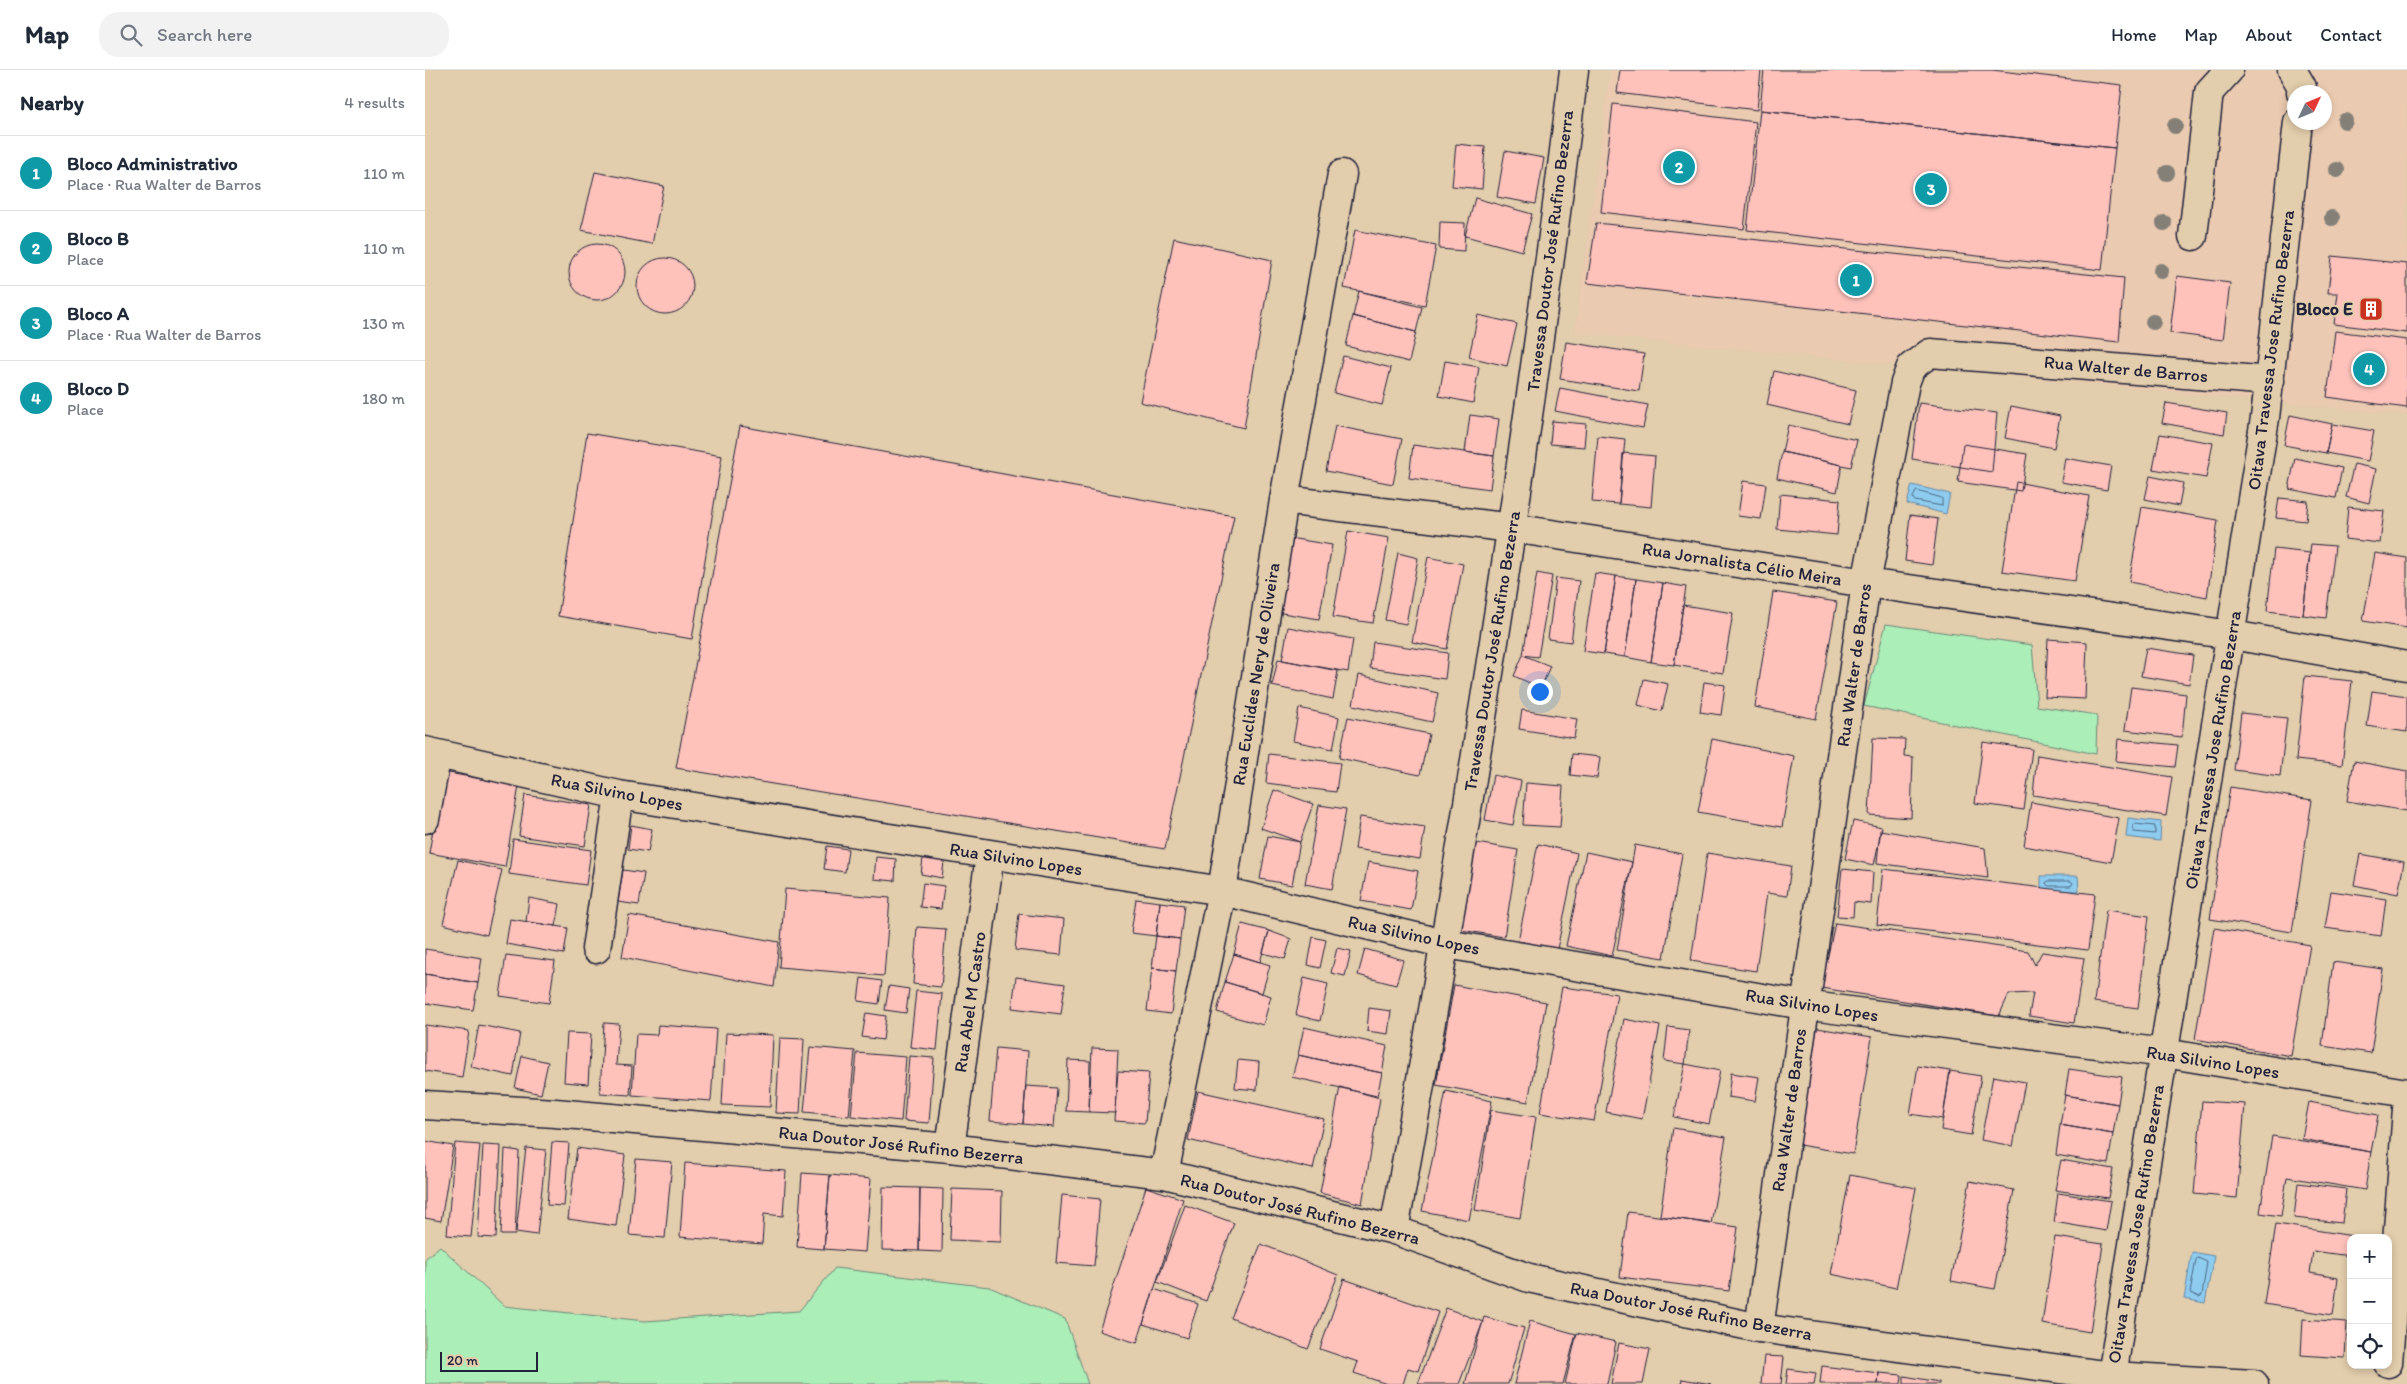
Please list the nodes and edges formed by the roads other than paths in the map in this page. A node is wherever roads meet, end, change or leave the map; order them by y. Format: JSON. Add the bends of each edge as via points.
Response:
{"nodes":[{"id":1,"x":1574,"y":70,"type":"edge"},
{"id":2,"x":2229,"y":70,"type":"edge"},
{"id":3,"x":2292,"y":70,"type":"edge"},
{"id":4,"x":2301,"y":85,"type":"edge"},
{"id":5,"x":2297,"y":130,"type":"edge"},
{"id":6,"x":1342,"y":174,"type":"dead end"},
{"id":7,"x":2193,"y":236,"type":"dead end"},
{"id":8,"x":2270,"y":381,"type":"junction"},
{"id":9,"x":1283,"y":500,"type":"junction"},
{"id":10,"x":1512,"y":528,"type":"junction"},
{"id":11,"x":1866,"y":584,"type":"junction"},
{"id":12,"x":2232,"y":636,"type":"junction"},
{"id":13,"x":2407,"y":666,"type":"edge"},
{"id":14,"x":431,"y":753,"type":"edge"},
{"id":15,"x":619,"y":795,"type":"junction"},
{"id":16,"x":425,"y":819,"type":"edge"},
{"id":17,"x":990,"y":855,"type":"junction"},
{"id":18,"x":1222,"y":891,"type":"junction"},
{"id":19,"x":1446,"y":944,"type":"junction"},
{"id":20,"x":596,"y":949,"type":"dead end"},
{"id":21,"x":1804,"y":1005,"type":"junction"},
{"id":22,"x":2164,"y":1053,"type":"junction"},
{"id":23,"x":2407,"y":1093,"type":"edge"},
{"id":24,"x":425,"y":1105,"type":"edge"},
{"id":25,"x":2407,"y":1109,"type":"edge"},
{"id":26,"x":950,"y":1148,"type":"junction"},
{"id":27,"x":1165,"y":1174,"type":"junction"},
{"id":28,"x":1394,"y":1230,"type":"junction"},
{"id":29,"x":2391,"y":1324,"type":"edge"},
{"id":30,"x":1759,"y":1328,"type":"junction"},
{"id":31,"x":2388,"y":1369,"type":"edge"},
{"id":32,"x":2112,"y":1380,"type":"edge"},
{"id":33,"x":2254,"y":1384,"type":"edge"},
{"id":34,"x":2387,"y":1384,"type":"edge"}],
"edges":[{"from":1,"to":10,"type":"street","name":"Travessa Doutor José Rufino Bezerra"},
{"from":2,"to":7,"type":"street","via":[[2209,92]]},
{"from":3,"to":4,"type":"street"},
{"from":5,"to":8,"type":"street","name":"Oitava Travessa Jose Rufino Bezerra"},
{"from":6,"to":9,"type":"street","name":"Rua Euclides Nery de Oliveira"},
{"from":8,"to":11,"type":"street","name":"Rua Walter de Barros","via":[[1930,353],[1911,367],[1905,383]]},
{"from":8,"to":12,"type":"street","name":"Oitava Travessa Jose Rufino Bezerra"},
{"from":9,"to":10,"type":"street","name":"Rua Jornalista Célio Meira"},
{"from":9,"to":18,"type":"street","name":"Rua Euclides Nery de Oliveira"},
{"from":10,"to":11,"type":"street","name":"Rua Jornalista Célio Meira"},
{"from":10,"to":19,"type":"street","name":"Travessa Doutor José Rufino Bezerra"},
{"from":11,"to":12,"type":"street","name":"Rua Jornalista Célio Meira"},
{"from":11,"to":21,"type":"street","name":"Rua Walter de Barros"},
{"from":12,"to":13,"type":"street","name":"Rua Jornalista Célio Meira"},
{"from":12,"to":22,"type":"street","name":"Oitava Travessa Jose Rufino Bezerra"},
{"from":14,"to":15,"type":"street","name":"Rua Silvino Lopes"},
{"from":14,"to":16,"type":"street"},
{"from":15,"to":17,"type":"street","name":"Rua Silvino Lopes"},
{"from":15,"to":20,"type":"street"},
{"from":17,"to":18,"type":"street","name":"Rua Silvino Lopes"},
{"from":17,"to":26,"type":"street","name":"Rua Abel M Castro"},
{"from":18,"to":19,"type":"street","name":"Rua Silvino Lopes"},
{"from":18,"to":27,"type":"street","name":"Rua Euclides Nery de Oliveira"},
{"from":19,"to":21,"type":"street","name":"Rua Silvino Lopes"},
{"from":19,"to":28,"type":"street","name":"Travessa Doutor José Rufino Bezerra"},
{"from":21,"to":22,"type":"street","name":"Rua Silvino Lopes"},
{"from":21,"to":30,"type":"street","name":"Rua Walter de Barros"},
{"from":22,"to":23,"type":"street","name":"Rua Silvino Lopes"},
{"from":22,"to":32,"type":"street","name":"Oitava Travessa Jose Rufino Bezerra"},
{"from":24,"to":26,"type":"street","name":"Rua Doutor José Rufino Bezerra","via":[[555,1113]]},
{"from":25,"to":29,"type":"street"},
{"from":26,"to":27,"type":"street","name":"Rua Doutor José Rufino Bezerra"},
{"from":27,"to":28,"type":"street","name":"Rua Doutor José Rufino Bezerra"},
{"from":28,"to":30,"type":"street","name":"Rua Doutor José Rufino Bezerra","via":[[1529,1278]]},
{"from":30,"to":32,"type":"street","name":"Rua Doutor José Rufino Bezerra"},
{"from":31,"to":34,"type":"street"},
{"from":32,"to":33,"type":"street","name":"Rua Doutor José Rufino Bezerra"}]}
